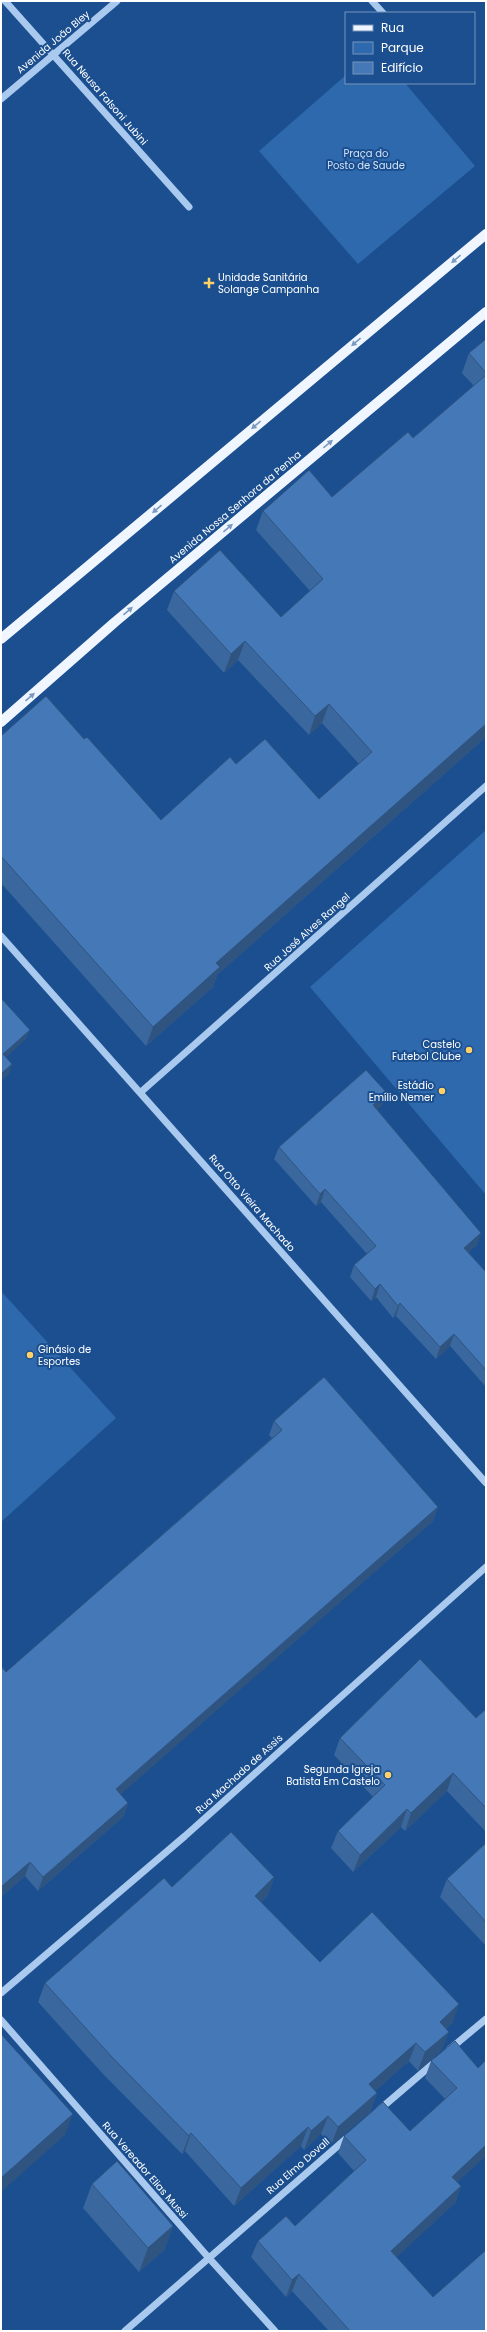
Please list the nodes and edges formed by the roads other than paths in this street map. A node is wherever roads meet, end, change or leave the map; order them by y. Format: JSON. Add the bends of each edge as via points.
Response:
{"nodes":[{"id":1,"x":5,"y":1,"type":"edge"},
{"id":2,"x":117,"y":1,"type":"edge"},
{"id":3,"x":372,"y":1,"type":"edge"},
{"id":4,"x":382,"y":12,"type":"edge"},
{"id":5,"x":54,"y":54,"type":"junction"},
{"id":6,"x":1,"y":99,"type":"edge"},
{"id":7,"x":189,"y":207,"type":"dead end"},
{"id":8,"x":486,"y":234,"type":"edge"},
{"id":9,"x":486,"y":312,"type":"edge"},
{"id":10,"x":1,"y":638,"type":"edge"},
{"id":11,"x":1,"y":722,"type":"edge"},
{"id":12,"x":486,"y":786,"type":"edge"},
{"id":13,"x":1,"y":936,"type":"edge"},
{"id":14,"x":141,"y":1092,"type":"junction"},
{"id":15,"x":486,"y":1483,"type":"edge"},
{"id":16,"x":486,"y":1567,"type":"edge"},
{"id":17,"x":1,"y":1993,"type":"edge"},
{"id":18,"x":486,"y":2019,"type":"edge"},
{"id":19,"x":1,"y":2020,"type":"edge"},
{"id":20,"x":371,"y":2117,"type":"edge"},
{"id":21,"x":353,"y":2133,"type":"edge"},
{"id":22,"x":208,"y":2257,"type":"junction"},
{"id":23,"x":125,"y":2331,"type":"edge"},
{"id":24,"x":275,"y":2331,"type":"edge"}],
"edges":[{"from":1,"to":5,"type":"street","name":"Rua Neusa Falsoni Jubini"},
{"from":2,"to":5,"type":"street","name":"Avenida João Bley"},
{"from":3,"to":4,"type":"street"},
{"from":5,"to":6,"type":"street","name":"Avenida João Bley"},
{"from":5,"to":7,"type":"street","name":"Rua Neusa Falsoni Jubini"},
{"from":8,"to":10,"type":"main road","one_way":true},
{"from":11,"to":9,"type":"main road","name":"Avenida Nossa Senhora da Penha","one_way":true,"via":[[115,622]]},
{"from":12,"to":14,"type":"street","name":"Rua José Alves Rangel"},
{"from":13,"to":14,"type":"street","name":"Rua Otto Vieira Machado"},
{"from":14,"to":15,"type":"street","name":"Rua Otto Vieira Machado"},
{"from":16,"to":17,"type":"street","name":"Rua Machado de Assis","via":[[185,1836]]},
{"from":18,"to":20,"type":"street"},
{"from":19,"to":22,"type":"street","name":"Rua Vereador Elias Mussi"},
{"from":21,"to":22,"type":"street","name":"Rua Elmo Dovall"},
{"from":22,"to":23,"type":"street","name":"Rua Elmo Dovall"},
{"from":22,"to":24,"type":"street","name":"Rua Vereador Elias Mussi"}]}
